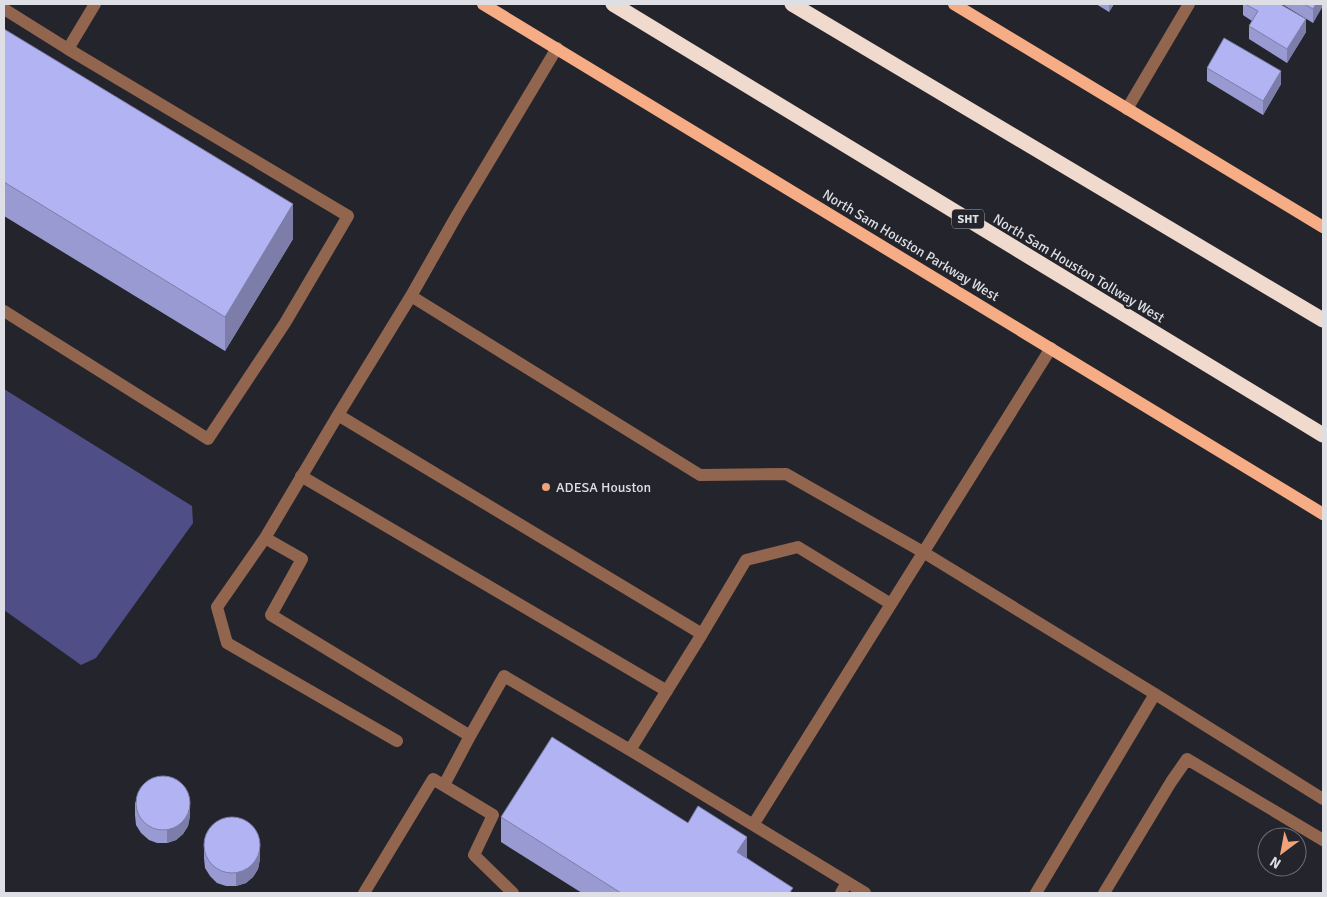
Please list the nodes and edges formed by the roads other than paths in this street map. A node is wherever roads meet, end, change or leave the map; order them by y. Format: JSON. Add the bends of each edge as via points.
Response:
{"nodes":[{"id":1,"x":95,"y":4,"type":"edge"},
{"id":2,"x":483,"y":4,"type":"edge"},
{"id":3,"x":613,"y":4,"type":"edge"},
{"id":4,"x":792,"y":4,"type":"edge"},
{"id":5,"x":954,"y":4,"type":"edge"},
{"id":6,"x":1189,"y":4,"type":"edge"},
{"id":7,"x":4,"y":9,"type":"edge"},
{"id":8,"x":557,"y":48,"type":"junction"},
{"id":9,"x":68,"y":49,"type":"junction"},
{"id":10,"x":1126,"y":109,"type":"junction"},
{"id":11,"x":1323,"y":227,"type":"edge"},
{"id":12,"x":411,"y":296,"type":"junction"},
{"id":13,"x":4,"y":311,"type":"edge"},
{"id":14,"x":1323,"y":320,"type":"edge"},
{"id":15,"x":1051,"y":348,"type":"junction"},
{"id":16,"x":338,"y":415,"type":"junction"},
{"id":17,"x":1323,"y":435,"type":"edge"},
{"id":18,"x":301,"y":476,"type":"junction"},
{"id":19,"x":1323,"y":514,"type":"edge"},
{"id":20,"x":265,"y":538,"type":"junction"},
{"id":21,"x":923,"y":552,"type":"junction"},
{"id":22,"x":891,"y":604,"type":"junction"},
{"id":23,"x":702,"y":634,"type":"junction"},
{"id":24,"x":667,"y":691,"type":"junction"},
{"id":25,"x":1155,"y":694,"type":"junction"},
{"id":26,"x":470,"y":736,"type":"junction"},
{"id":27,"x":397,"y":741,"type":"dead end"},
{"id":28,"x":630,"y":750,"type":"junction"},
{"id":29,"x":444,"y":785,"type":"junction"},
{"id":30,"x":1323,"y":799,"type":"edge"},
{"id":31,"x":752,"y":825,"type":"junction"},
{"id":32,"x":1323,"y":840,"type":"edge"},
{"id":33,"x":844,"y":888,"type":"edge"},
{"id":34,"x":364,"y":893,"type":"edge"},
{"id":35,"x":513,"y":893,"type":"edge"},
{"id":36,"x":865,"y":893,"type":"edge"},
{"id":37,"x":1036,"y":893,"type":"edge"},
{"id":38,"x":1104,"y":893,"type":"edge"}],
"edges":[{"from":1,"to":9,"type":"street"},
{"from":2,"to":8,"type":"main road","name":"North Sam Houston Parkway West"},
{"from":3,"to":17,"type":"highway","name":"North Sam Houston Tollway West","number":"SHT"},
{"from":4,"to":14,"type":"highway"},
{"from":5,"to":10,"type":"main road"},
{"from":6,"to":10,"type":"street"},
{"from":7,"to":9,"type":"street"},
{"from":8,"to":12,"type":"street"},
{"from":8,"to":15,"type":"main road","name":"North Sam Houston Parkway West"},
{"from":9,"to":13,"type":"street","via":[[348,216],[285,323],[208,439]]},
{"from":10,"to":11,"type":"main road"},
{"from":12,"to":16,"type":"street"},
{"from":12,"to":21,"type":"street","via":[[700,475],[786,474]]},
{"from":15,"to":19,"type":"main road","name":"North Sam Houston Parkway West"},
{"from":15,"to":21,"type":"street"},
{"from":16,"to":18,"type":"street"},
{"from":16,"to":23,"type":"street"},
{"from":18,"to":20,"type":"street"},
{"from":18,"to":24,"type":"street"},
{"from":20,"to":26,"type":"street","via":[[302,559],[271,615]]},
{"from":20,"to":27,"type":"street","via":[[218,607],[227,643]]},
{"from":21,"to":22,"type":"street"},
{"from":21,"to":25,"type":"street"},
{"from":22,"to":23,"type":"street","via":[[798,547],[746,560]]},
{"from":22,"to":31,"type":"street"},
{"from":23,"to":24,"type":"street"},
{"from":24,"to":28,"type":"street"},
{"from":25,"to":30,"type":"street"},
{"from":25,"to":37,"type":"street"},
{"from":26,"to":28,"type":"street","via":[[504,676]]},
{"from":26,"to":29,"type":"street"},
{"from":28,"to":31,"type":"street"},
{"from":29,"to":34,"type":"street","via":[[433,779]]},
{"from":29,"to":35,"type":"street","via":[[493,815],[474,854]]},
{"from":31,"to":33,"type":"street"},
{"from":32,"to":38,"type":"street","via":[[1187,759]]},
{"from":33,"to":36,"type":"street"}]}
